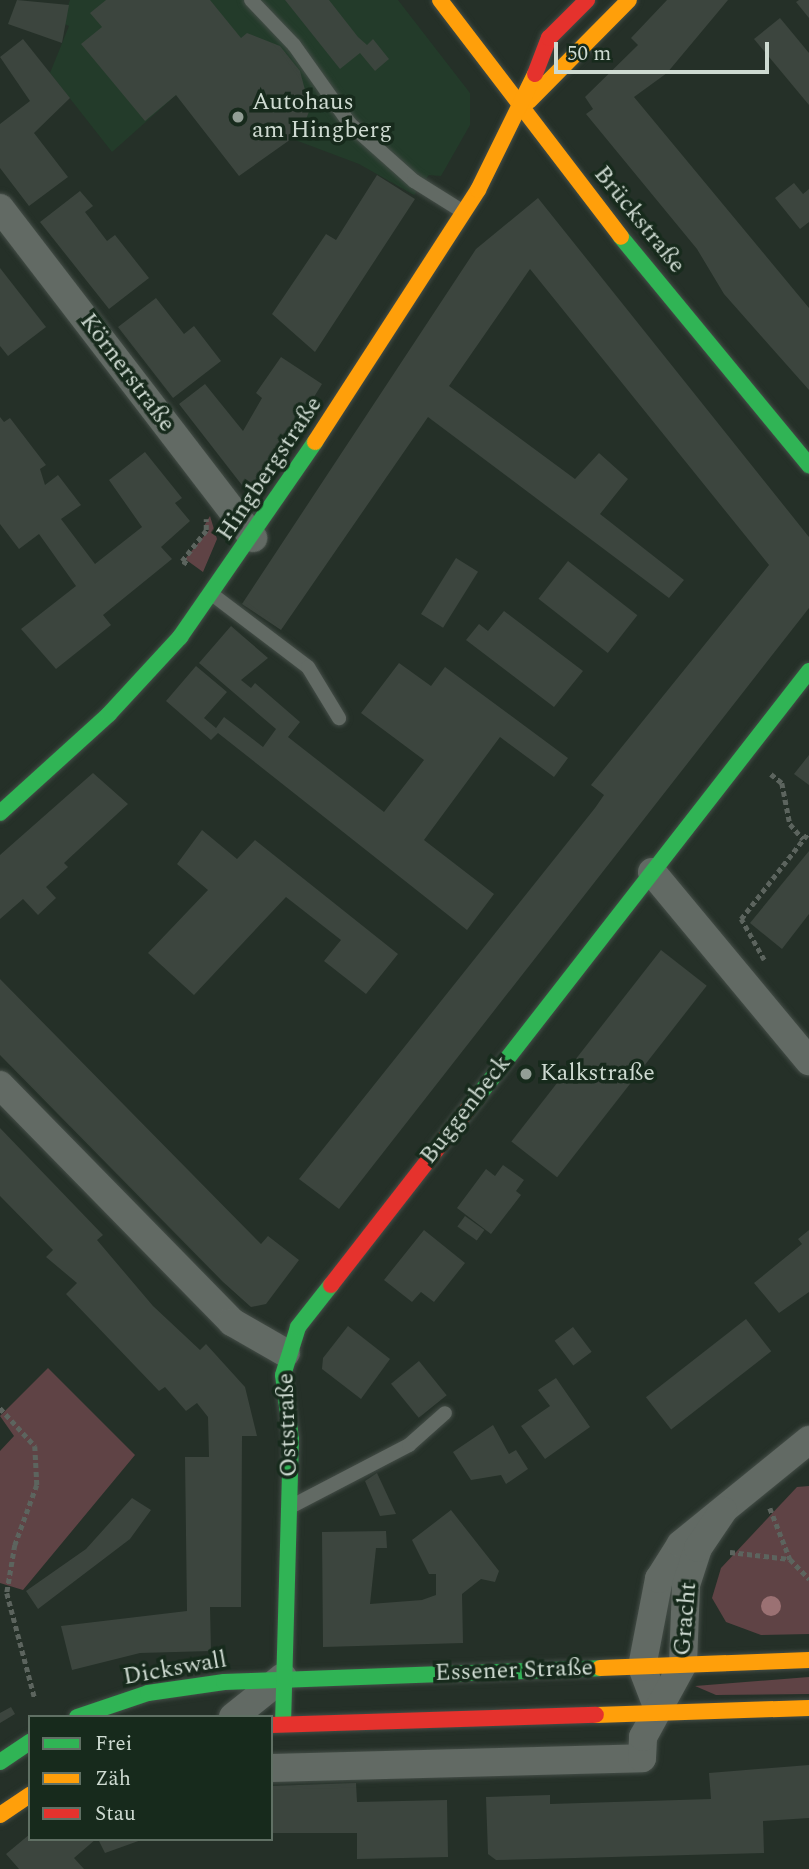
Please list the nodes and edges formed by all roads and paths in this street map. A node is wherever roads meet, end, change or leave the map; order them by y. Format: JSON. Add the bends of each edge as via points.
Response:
{"nodes":[{"id":1,"x":250,"y":0,"type":"edge"},
{"id":2,"x":440,"y":0,"type":"edge"},
{"id":3,"x":587,"y":0,"type":"edge"},
{"id":4,"x":629,"y":0,"type":"edge"},
{"id":5,"x":522,"y":107,"type":"junction"},
{"id":6,"x":0,"y":208,"type":"edge"},
{"id":7,"x":463,"y":211,"type":"junction"},
{"id":8,"x":809,"y":465,"type":"edge"},
{"id":9,"x":211,"y":510,"type":"dead end"},
{"id":10,"x":253,"y":538,"type":"junction"},
{"id":11,"x":187,"y":564,"type":"dead end"},
{"id":12,"x":212,"y":594,"type":"junction"},
{"id":13,"x":809,"y":671,"type":"edge"},
{"id":14,"x":339,"y":718,"type":"dead end"},
{"id":15,"x":746,"y":753,"type":"junction"},
{"id":16,"x":0,"y":813,"type":"edge"},
{"id":17,"x":809,"y":832,"type":"edge"},
{"id":18,"x":803,"y":839,"type":"junction"},
{"id":19,"x":652,"y":872,"type":"junction"},
{"id":20,"x":761,"y":1003,"type":"junction"},
{"id":21,"x":809,"y":1061,"type":"edge"},
{"id":22,"x":0,"y":1085,"type":"edge"},
{"id":23,"x":286,"y":1353,"type":"junction"},
{"id":24,"x":0,"y":1408,"type":"edge"},
{"id":25,"x":445,"y":1413,"type":"dead end"},
{"id":26,"x":809,"y":1440,"type":"edge"},
{"id":27,"x":290,"y":1507,"type":"junction"},
{"id":28,"x":769,"y":1508,"type":"dead end"},
{"id":29,"x":723,"y":1511,"type":"junction"},
{"id":30,"x":729,"y":1552,"type":"dead end"},
{"id":31,"x":790,"y":1559,"type":"junction"},
{"id":32,"x":809,"y":1579,"type":"edge"},
{"id":33,"x":809,"y":1660,"type":"edge"},
{"id":34,"x":683,"y":1664,"type":"junction"},
{"id":35,"x":642,"y":1667,"type":"junction"},
{"id":36,"x":283,"y":1677,"type":"junction"},
{"id":37,"x":35,"y":1699,"type":"dead end"},
{"id":38,"x":809,"y":1708,"type":"edge"},
{"id":39,"x":658,"y":1709,"type":"junction"},
{"id":40,"x":83,"y":1715,"type":"edge"},
{"id":41,"x":236,"y":1715,"type":"edge"},
{"id":42,"x":277,"y":1725,"type":"edge"},
{"id":43,"x":28,"y":1743,"type":"edge"},
{"id":44,"x":0,"y":1762,"type":"edge"},
{"id":45,"x":273,"y":1768,"type":"edge"},
{"id":46,"x":28,"y":1796,"type":"edge"},
{"id":47,"x":0,"y":1815,"type":"edge"}],
"edges":[{"from":1,"to":7,"type":"lane","via":[[294,45],[350,124],[414,181]]},
{"from":2,"to":5,"type":"street","name":"Brückstraße"},
{"from":3,"to":5,"type":"street","name":"Hingbergstraße","via":[[549,38]]},
{"from":4,"to":5,"type":"street","name":"Hingbergstraße"},
{"from":5,"to":7,"type":"street","name":"Hingbergstraße"},
{"from":5,"to":8,"type":"street","name":"Brückstraße","via":[[612,227]]},
{"from":6,"to":10,"type":"street","name":"Körnerstraße"},
{"from":7,"to":10,"type":"street","name":"Hingbergstraße"},
{"from":9,"to":11,"type":"path","via":[[202,526],[206,530],[182,561]]},
{"from":10,"to":12,"type":"street","name":"Hingbergstraße"},
{"from":12,"to":14,"type":"lane","via":[[308,667]]},
{"from":12,"to":16,"type":"street","name":"Hingbergstraße","via":[[109,714]]},
{"from":13,"to":15,"type":"street","name":"Buggenbeck"},
{"from":15,"to":18,"type":"path","via":[[782,783],[790,824]]},
{"from":15,"to":19,"type":"street","name":"Buggenbeck"},
{"from":17,"to":18,"type":"path"},
{"from":18,"to":20,"type":"path","via":[[741,919],[778,984]]},
{"from":19,"to":20,"type":"street"},
{"from":19,"to":23,"type":"street","name":"Buggenbeck","via":[[298,1327]]},
{"from":20,"to":21,"type":"street"},
{"from":22,"to":23,"type":"street","name":"Oststraße","via":[[232,1322]]},
{"from":23,"to":27,"type":"street","name":"Oststraße"},
{"from":24,"to":37,"type":"path","via":[[35,1446],[37,1485],[15,1545],[7,1593]]},
{"from":25,"to":27,"type":"lane","via":[[409,1445]]},
{"from":26,"to":29,"type":"street","name":"Gracht"},
{"from":27,"to":36,"type":"street","name":"Oststraße"},
{"from":28,"to":31,"type":"path"},
{"from":29,"to":34,"type":"street","name":"Gracht","via":[[698,1548],[686,1585]]},
{"from":29,"to":35,"type":"street","name":"Gracht","via":[[681,1544],[659,1579]]},
{"from":30,"to":31,"type":"path"},
{"from":31,"to":32,"type":"path"},
{"from":33,"to":34,"type":"street","name":"Essener Straße"},
{"from":34,"to":35,"type":"street","name":"Essener Straße"},
{"from":34,"to":39,"type":"street","name":"Gracht"},
{"from":35,"to":36,"type":"street","name":"Essener Straße"},
{"from":35,"to":39,"type":"street","name":"Gracht"},
{"from":36,"to":40,"type":"street","name":"Dickswall","via":[[148,1693]]},
{"from":36,"to":41,"type":"street"},
{"from":36,"to":42,"type":"street","name":"Oststraße"},
{"from":38,"to":39,"type":"street","name":"Essener Straße"},
{"from":39,"to":42,"type":"street","name":"Essener Straße"},
{"from":39,"to":45,"type":"street","via":[[643,1737],[642,1758]]},
{"from":43,"to":44,"type":"street"},
{"from":46,"to":47,"type":"street"}]}
